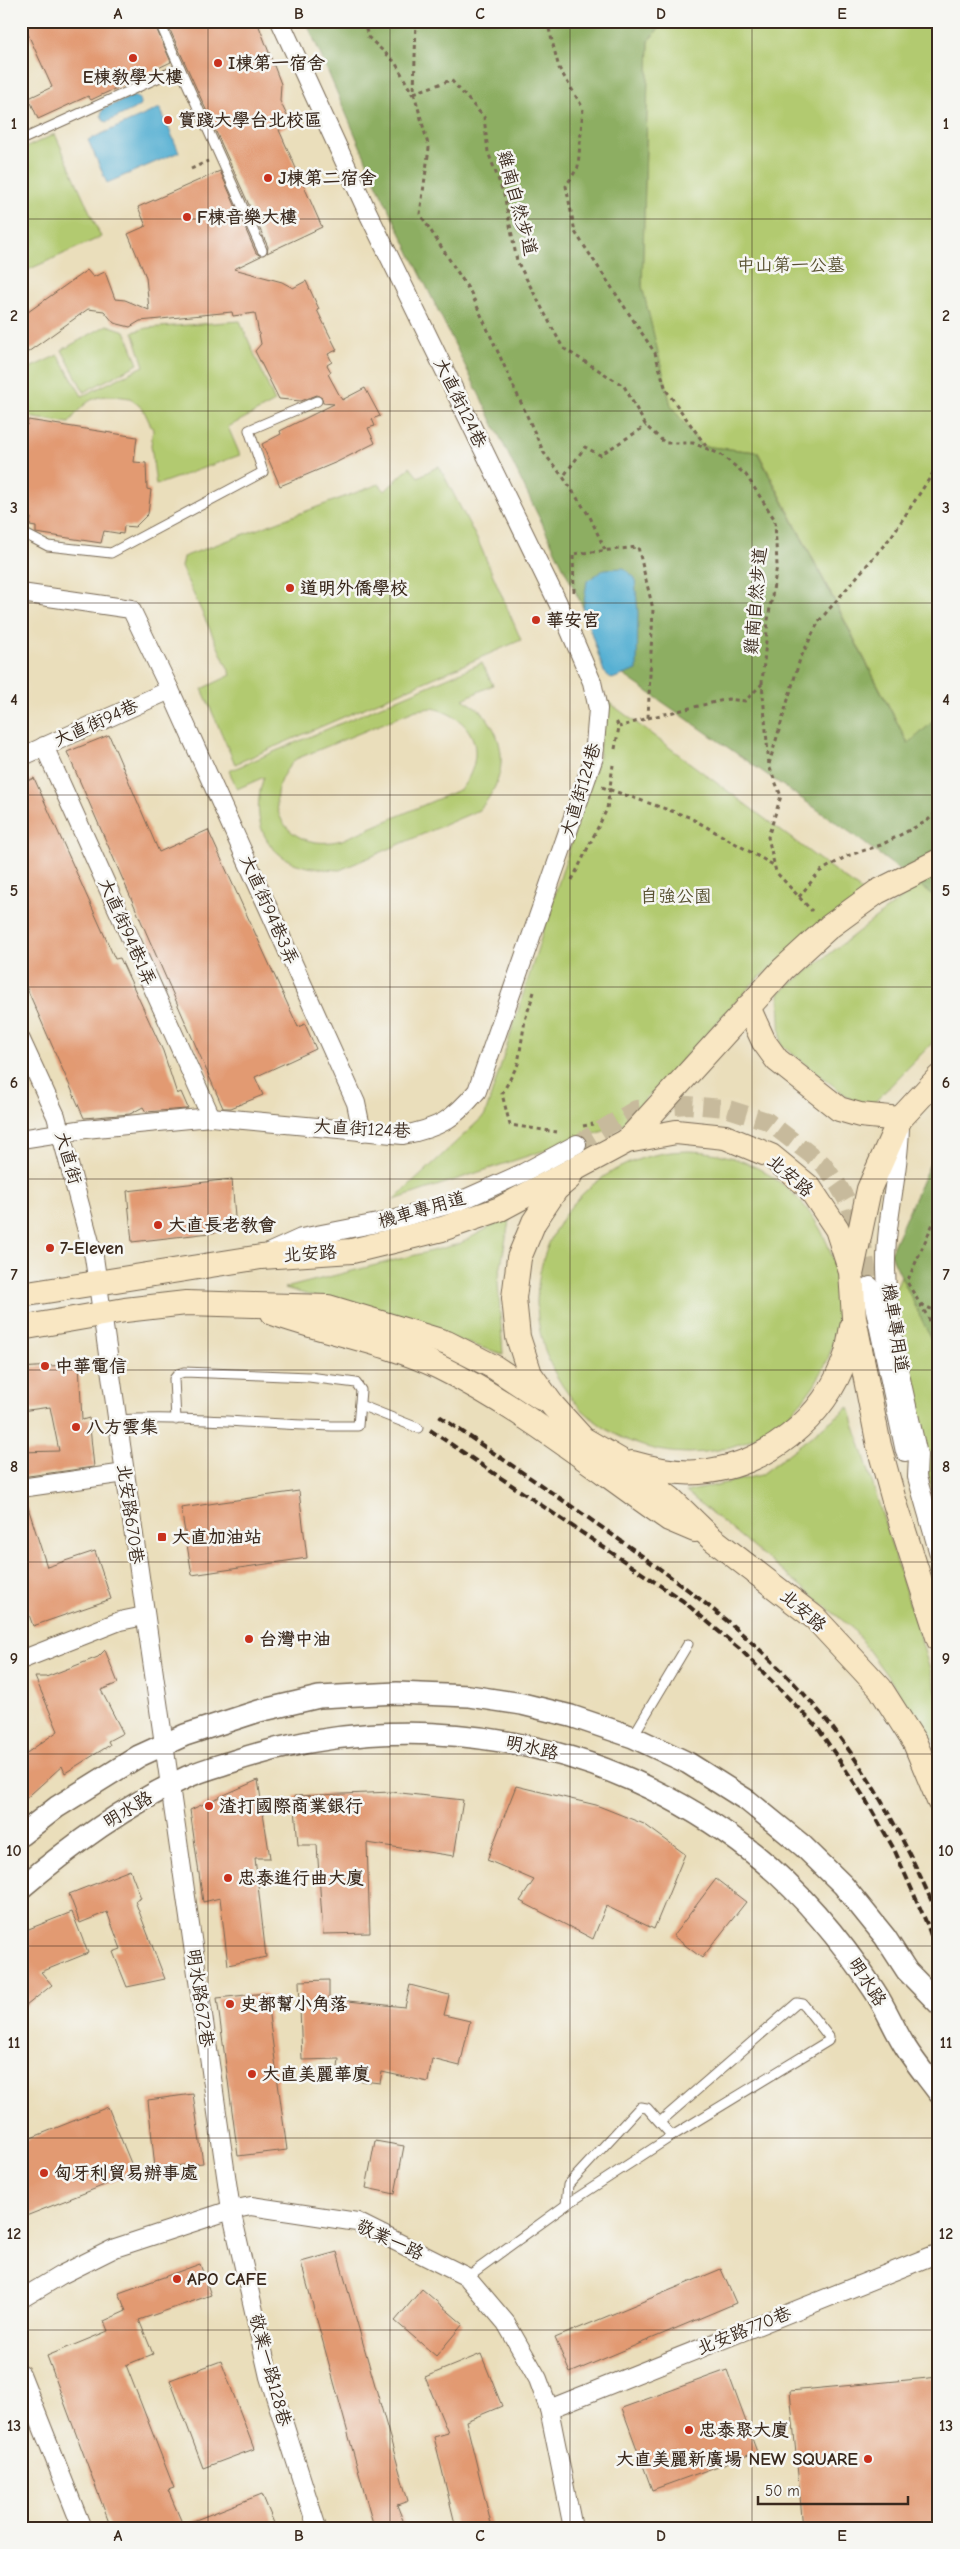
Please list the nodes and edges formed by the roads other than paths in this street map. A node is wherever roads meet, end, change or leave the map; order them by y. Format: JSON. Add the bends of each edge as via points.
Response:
{"nodes":[{"id":1,"x":160,"y":21,"type":"edge"},
{"id":2,"x":280,"y":21,"type":"edge"},
{"id":3,"x":180,"y":68,"type":"junction"},
{"id":4,"x":21,"y":130,"type":"edge"},
{"id":5,"x":23,"y":140,"type":"edge"},
{"id":6,"x":262,"y":250,"type":"dead end"},
{"id":7,"x":317,"y":401,"type":"dead end"},
{"id":8,"x":21,"y":532,"type":"edge"},
{"id":9,"x":21,"y":593,"type":"edge"},
{"id":10,"x":170,"y":690,"type":"junction"},
{"id":11,"x":44,"y":746,"type":"junction"},
{"id":12,"x":21,"y":757,"type":"edge"},
{"id":13,"x":939,"y":861,"type":"edge"},
{"id":14,"x":748,"y":1007,"type":"junction"},
{"id":15,"x":21,"y":1040,"type":"edge"},
{"id":16,"x":939,"y":1077,"type":"edge"},
{"id":17,"x":211,"y":1117,"type":"junction"},
{"id":18,"x":900,"y":1119,"type":"junction"},
{"id":19,"x":362,"y":1132,"type":"junction"},
{"id":20,"x":62,"y":1133,"type":"junction"},
{"id":21,"x":21,"y":1139,"type":"edge"},
{"id":22,"x":627,"y":1141,"type":"junction"},
{"id":23,"x":579,"y":1145,"type":"junction"},
{"id":24,"x":851,"y":1272,"type":"junction"},
{"id":25,"x":99,"y":1282,"type":"junction"},
{"id":26,"x":870,"y":1286,"type":"tunnel mouth"},
{"id":27,"x":21,"y":1295,"type":"edge"},
{"id":28,"x":251,"y":1304,"type":"junction"},
{"id":29,"x":102,"y":1314,"type":"junction"},
{"id":30,"x":854,"y":1318,"type":"junction"},
{"id":31,"x":21,"y":1328,"type":"edge"},
{"id":32,"x":360,"y":1405,"type":"junction"},
{"id":33,"x":553,"y":1406,"type":"junction"},
{"id":34,"x":117,"y":1420,"type":"junction"},
{"id":35,"x":176,"y":1420,"type":"junction"},
{"id":36,"x":418,"y":1428,"type":"dead end"},
{"id":37,"x":621,"y":1461,"type":"junction"},
{"id":38,"x":125,"y":1473,"type":"junction"},
{"id":39,"x":917,"y":1477,"type":"junction"},
{"id":40,"x":21,"y":1488,"type":"edge"},
{"id":41,"x":710,"y":1537,"type":"junction"},
{"id":42,"x":939,"y":1554,"type":"edge"},
{"id":43,"x":144,"y":1616,"type":"junction"},
{"id":44,"x":939,"y":1640,"type":"edge"},
{"id":45,"x":688,"y":1644,"type":"dead end"},
{"id":46,"x":21,"y":1660,"type":"edge"},
{"id":47,"x":633,"y":1737,"type":"junction"},
{"id":48,"x":163,"y":1745,"type":"junction"},
{"id":49,"x":169,"y":1786,"type":"junction"},
{"id":50,"x":939,"y":1800,"type":"edge"},
{"id":51,"x":21,"y":1834,"type":"edge"},
{"id":52,"x":21,"y":1888,"type":"edge"},
{"id":53,"x":939,"y":2004,"type":"edge"},
{"id":54,"x":939,"y":2093,"type":"edge"},
{"id":55,"x":660,"y":2122,"type":"junction"},
{"id":56,"x":672,"y":2136,"type":"junction"},
{"id":57,"x":566,"y":2205,"type":"junction"},
{"id":58,"x":231,"y":2210,"type":"junction"},
{"id":59,"x":939,"y":2253,"type":"edge"},
{"id":60,"x":467,"y":2277,"type":"junction"},
{"id":61,"x":21,"y":2299,"type":"edge"},
{"id":62,"x":21,"y":2374,"type":"edge"},
{"id":63,"x":549,"y":2409,"type":"junction"},
{"id":64,"x":82,"y":2528,"type":"edge"},
{"id":65,"x":317,"y":2528,"type":"edge"},
{"id":66,"x":573,"y":2528,"type":"edge"}],
"edges":[{"from":1,"to":3,"type":"lane"},
{"from":2,"to":19,"type":"street","name":"大直街124巷","via":[[368,213],[558,603],[592,682],[598,709],[598,731],[587,782],[477,1091],[458,1114],[428,1130],[403,1135]]},
{"from":3,"to":5,"type":"lane"},
{"from":3,"to":6,"type":"lane"},
{"from":4,"to":5,"type":"lane"},
{"from":7,"to":8,"type":"lane","via":[[249,430],[263,472],[111,553],[48,546]]},
{"from":9,"to":10,"type":"street","name":"大直街94巷3弄","via":[[131,609]]},
{"from":10,"to":11,"type":"street","name":"大直街94巷"},
{"from":10,"to":19,"type":"street","name":"大直街94巷3弄","via":[[356,1103]]},
{"from":11,"to":12,"type":"street","name":"大直街94巷"},
{"from":11,"to":17,"type":"street","name":"大直街94巷1弄"},
{"from":13,"to":14,"type":"main road","via":[[877,892],[829,927],[783,968]]},
{"from":14,"to":18,"type":"main road","via":[[764,1042],[777,1060],[839,1109],[860,1116]]},
{"from":14,"to":22,"type":"main road"},
{"from":15,"to":20,"type":"street","name":"大直街"},
{"from":16,"to":18,"type":"main road"},
{"from":17,"to":19,"type":"street","name":"大直街124巷"},
{"from":17,"to":20,"type":"street","name":"大直街124巷"},
{"from":18,"to":24,"type":"main road","via":[[869,1189]]},
{"from":18,"to":39,"type":"street","name":"機車專用道","via":[[900,1150],[889,1216],[886,1266],[889,1315],[918,1455]]},
{"from":20,"to":21,"type":"street","name":"大直街124巷"},
{"from":20,"to":25,"type":"street","name":"大直街"},
{"from":22,"to":23,"type":"main road","name":"北安路"},
{"from":22,"to":24,"type":"main road","name":"北安路","via":[[676,1132],[725,1137],[771,1156],[809,1187],[837,1228]]},
{"from":23,"to":25,"type":"main road","name":"北安路","via":[[500,1209],[442,1229],[352,1251],[261,1257]]},
{"from":23,"to":33,"type":"main road","name":"北安路","via":[[556,1190],[534,1222],[520,1258],[514,1298],[518,1337],[530,1374]]},
{"from":24,"to":30,"type":"main road","name":"北安路"},
{"from":25,"to":27,"type":"main road","name":"北安路"},
{"from":25,"to":29,"type":"street","name":"北安路670巷"},
{"from":26,"to":39,"type":"street","name":"機車專用道","via":[[906,1456]]},
{"from":28,"to":29,"type":"main road","name":"北安路","via":[[186,1303]]},
{"from":28,"to":33,"type":"main road","name":"北安路","via":[[328,1307],[447,1342],[494,1367]]},
{"from":28,"to":41,"type":"main road","via":[[438,1366],[502,1402],[669,1519]]},
{"from":29,"to":31,"type":"main road","name":"北安路"},
{"from":29,"to":34,"type":"street","name":"北安路670巷"},
{"from":30,"to":37,"type":"main road","name":"北安路","via":[[846,1356],[829,1392],[804,1423],[774,1448],[738,1465],[699,1472],[660,1471]]},
{"from":30,"to":44,"type":"main road","name":"北安路","via":[[892,1497]]},
{"from":32,"to":35,"type":"lane","via":[[358,1426]]},
{"from":32,"to":35,"type":"lane","via":[[361,1390],[356,1383],[184,1372],[174,1379]]},
{"from":32,"to":36,"type":"lane"},
{"from":33,"to":37,"type":"main road","name":"北安路","via":[[583,1439]]},
{"from":34,"to":35,"type":"lane"},
{"from":34,"to":38,"type":"street","name":"北安路670巷"},
{"from":37,"to":41,"type":"main road","name":"北安路","via":[[671,1499]]},
{"from":38,"to":40,"type":"street"},
{"from":38,"to":43,"type":"street","name":"北安路670巷"},
{"from":39,"to":42,"type":"street","name":"機車專用道"},
{"from":41,"to":50,"type":"main road","name":"北安路","via":[[815,1618],[880,1688],[915,1743]]},
{"from":43,"to":46,"type":"street","via":[[120,1621]]},
{"from":43,"to":48,"type":"street","name":"北安路670巷"},
{"from":45,"to":47,"type":"lane"},
{"from":47,"to":48,"type":"street","via":[[522,1704],[469,1696],[397,1693],[320,1697],[259,1710]]},
{"from":47,"to":53,"type":"street","via":[[688,1764],[748,1800],[803,1846],[843,1885],[885,1936],[907,1971]]},
{"from":48,"to":49,"type":"street","name":"明水路672巷"},
{"from":48,"to":51,"type":"street","via":[[106,1776]]},
{"from":49,"to":52,"type":"street","name":"明水路","via":[[73,1845]]},
{"from":49,"to":54,"type":"street","name":"明水路","via":[[188,1776],[255,1754],[320,1739],[375,1732],[437,1733],[498,1740],[550,1751],[653,1789],[707,1821],[753,1854],[802,1900],[843,1946],[875,1991],[907,2049]]},
{"from":49,"to":58,"type":"street","name":"明水路672巷"},
{"from":55,"to":56,"type":"lane"},
{"from":55,"to":56,"type":"lane","via":[[797,2003],[803,2004],[829,2037],[828,2041]]},
{"from":55,"to":57,"type":"lane","via":[[647,2108],[640,2108],[568,2185]]},
{"from":56,"to":57,"type":"lane"},
{"from":57,"to":60,"type":"lane"},
{"from":58,"to":60,"type":"street","name":"敬業一路","via":[[251,2206],[357,2222]]},
{"from":58,"to":61,"type":"street","name":"敬業一路","via":[[115,2248]]},
{"from":58,"to":65,"type":"street","name":"敬業一路128巷","via":[[269,2377]]},
{"from":59,"to":63,"type":"street","name":"北安路770巷"},
{"from":60,"to":63,"type":"street","name":"敬業一路","via":[[506,2322],[538,2380]]},
{"from":62,"to":64,"type":"street"},
{"from":63,"to":66,"type":"street","name":"敬業一路"}]}
